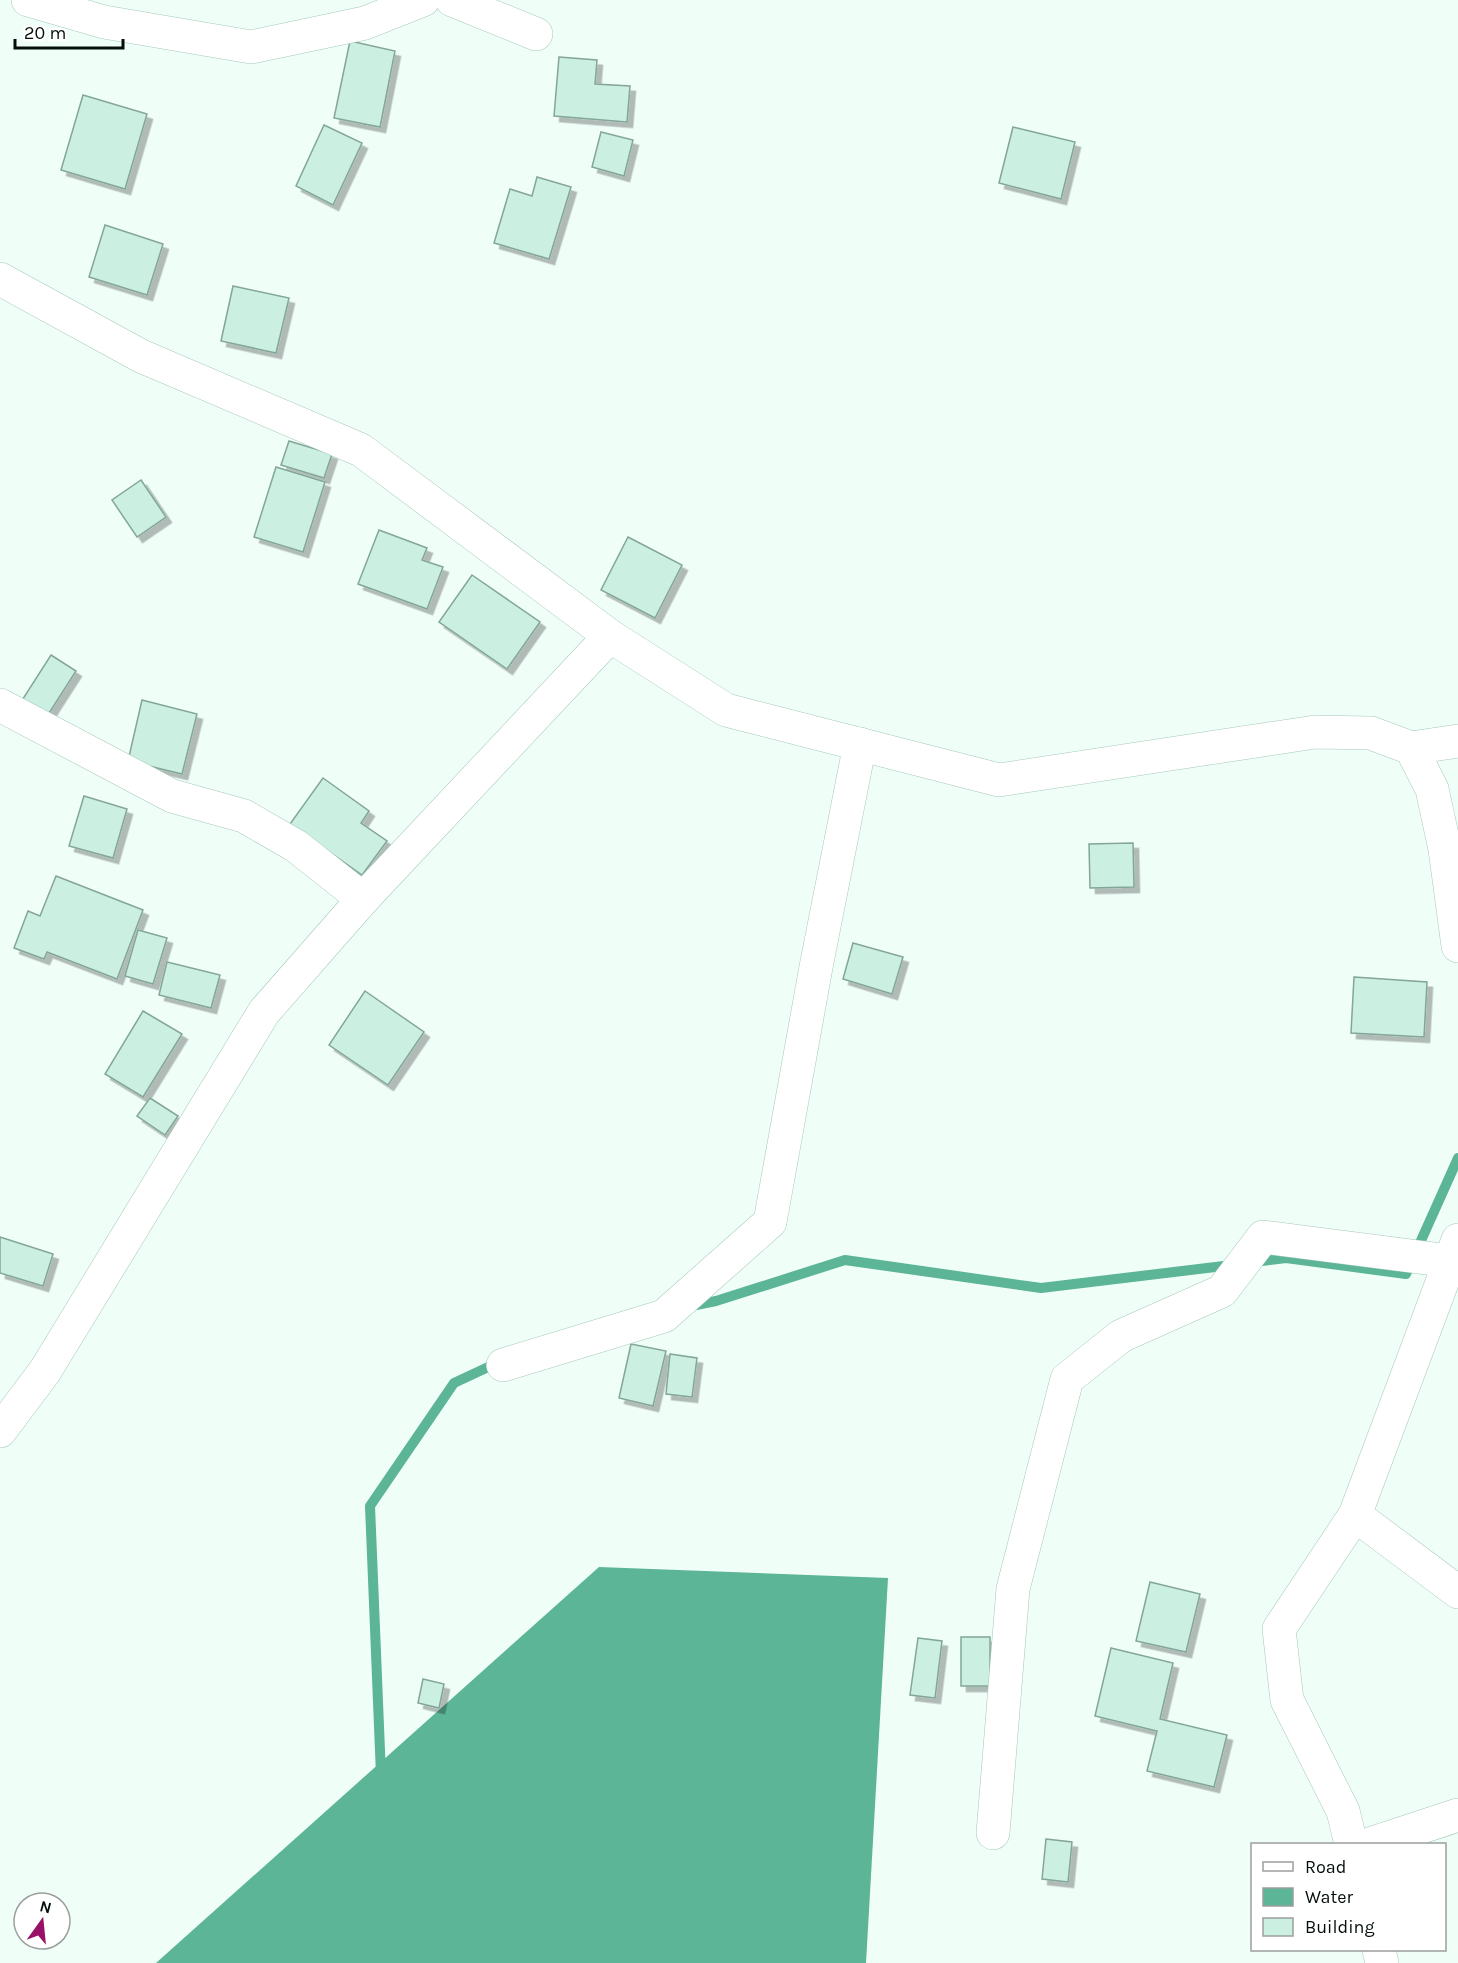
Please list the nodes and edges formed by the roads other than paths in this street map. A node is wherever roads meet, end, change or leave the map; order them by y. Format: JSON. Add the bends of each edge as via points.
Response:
{"nodes":[{"id":1,"x":28,"y":0,"type":"edge"},
{"id":2,"x":423,"y":0,"type":"edge"},
{"id":3,"x":452,"y":0,"type":"edge"},
{"id":4,"x":536,"y":34,"type":"dead end"},
{"id":5,"x":0,"y":279,"type":"edge"},
{"id":6,"x":610,"y":636,"type":"junction"},
{"id":7,"x":0,"y":705,"type":"edge"},
{"id":8,"x":1458,"y":741,"type":"edge"},
{"id":9,"x":860,"y":744,"type":"junction"},
{"id":10,"x":1411,"y":748,"type":"junction"},
{"id":11,"x":363,"y":899,"type":"junction"},
{"id":12,"x":1458,"y":946,"type":"edge"},
{"id":13,"x":1454,"y":1251,"type":"edge"},
{"id":14,"x":503,"y":1365,"type":"dead end"},
{"id":15,"x":0,"y":1431,"type":"edge"},
{"id":16,"x":1355,"y":1515,"type":"junction"},
{"id":17,"x":1458,"y":1592,"type":"edge"},
{"id":18,"x":1458,"y":1815,"type":"edge"},
{"id":19,"x":993,"y":1833,"type":"dead end"},
{"id":20,"x":1351,"y":1843,"type":"edge"},
{"id":21,"x":1376,"y":1843,"type":"edge"}],
"edges":[{"from":1,"to":2,"type":"street","via":[[104,22],[251,47],[365,23]]},
{"from":3,"to":4,"type":"street"},
{"from":5,"to":6,"type":"street","via":[[141,356],[361,450]]},
{"from":6,"to":9,"type":"street","via":[[726,710]]},
{"from":6,"to":11,"type":"street"},
{"from":7,"to":11,"type":"street","via":[[172,796],[244,816],[296,846]]},
{"from":8,"to":10,"type":"street"},
{"from":9,"to":10,"type":"street","via":[[999,780],[1315,732],[1371,733]]},
{"from":9,"to":14,"type":"street","via":[[770,1222],[664,1316]]},
{"from":10,"to":12,"type":"street","via":[[1432,789],[1445,849]]},
{"from":11,"to":15,"type":"street","via":[[264,1011],[45,1371]]},
{"from":13,"to":16,"type":"street"},
{"from":13,"to":19,"type":"street","via":[[1263,1237],[1222,1291],[1121,1336],[1067,1379],[1013,1589]]},
{"from":16,"to":17,"type":"street"},
{"from":16,"to":20,"type":"street","via":[[1279,1629],[1287,1700],[1343,1811]]},
{"from":18,"to":21,"type":"street"}]}
